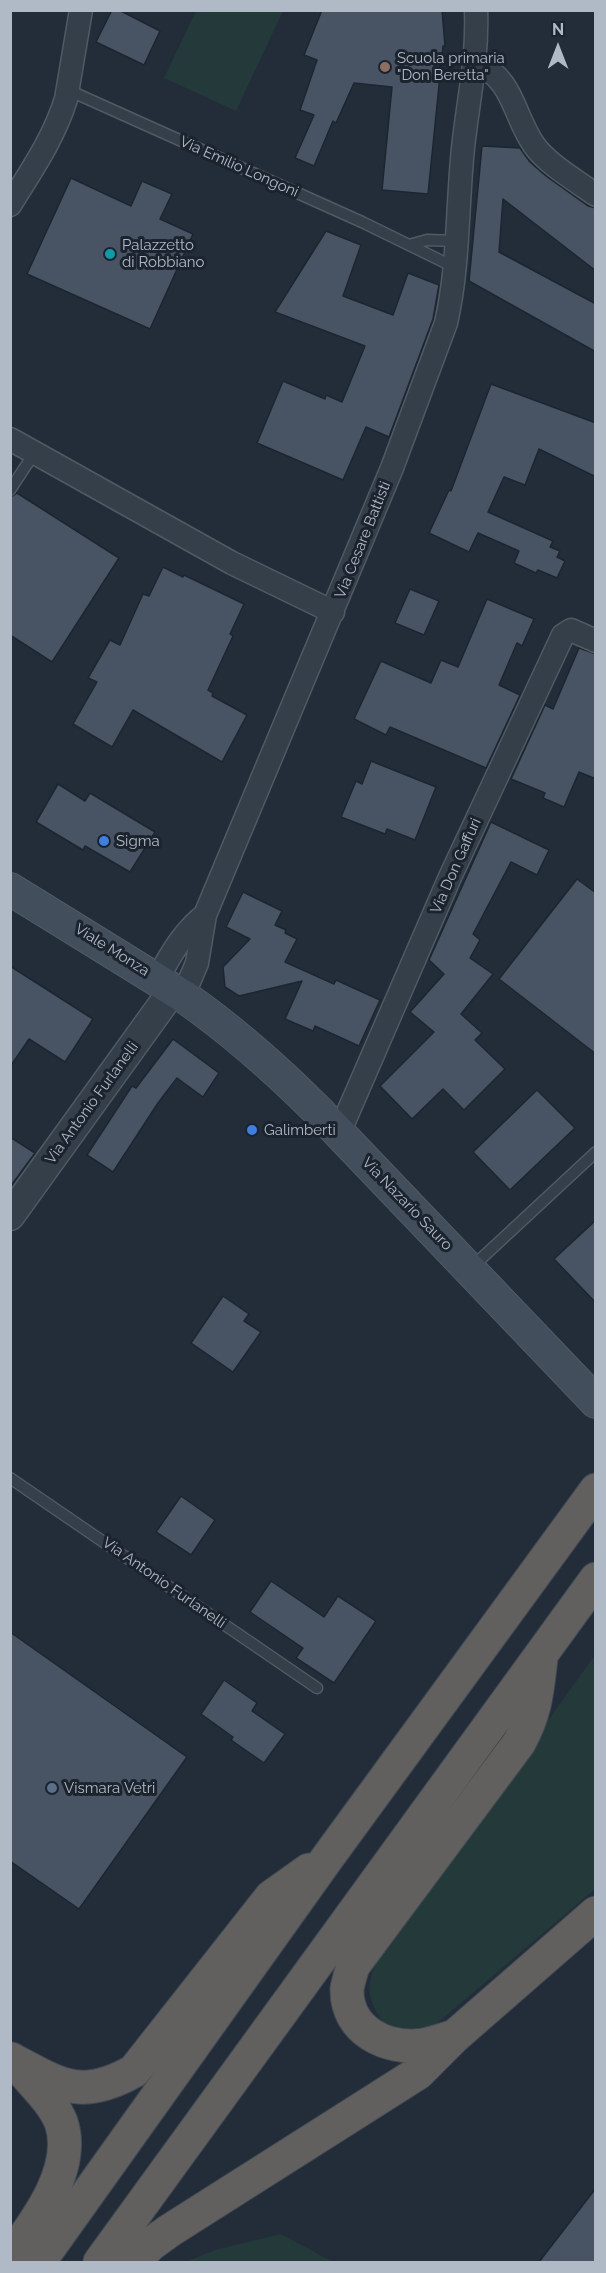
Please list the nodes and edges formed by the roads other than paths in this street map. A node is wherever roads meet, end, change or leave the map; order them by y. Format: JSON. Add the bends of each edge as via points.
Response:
{"nodes":[{"id":1,"x":81,"y":10,"type":"edge"},
{"id":2,"x":476,"y":10,"type":"edge"},
{"id":3,"x":476,"y":63,"type":"junction"},
{"id":4,"x":68,"y":90,"type":"junction"},
{"id":5,"x":596,"y":195,"type":"edge"},
{"id":6,"x":10,"y":205,"type":"edge"},
{"id":7,"x":458,"y":241,"type":"junction"},
{"id":8,"x":409,"y":245,"type":"junction"},
{"id":9,"x":455,"y":267,"type":"junction"},
{"id":10,"x":10,"y":439,"type":"edge"},
{"id":11,"x":35,"y":452,"type":"junction"},
{"id":12,"x":10,"y":490,"type":"edge"},
{"id":13,"x":333,"y":612,"type":"junction"},
{"id":14,"x":596,"y":641,"type":"edge"},
{"id":15,"x":10,"y":889,"type":"edge"},
{"id":16,"x":205,"y":915,"type":"junction"},
{"id":17,"x":172,"y":988,"type":"junction"},
{"id":18,"x":210,"y":1015,"type":"joint"},
{"id":19,"x":339,"y":1132,"type":"junction"},
{"id":20,"x":596,"y":1152,"type":"edge"},
{"id":21,"x":10,"y":1216,"type":"edge"},
{"id":22,"x":469,"y":1270,"type":"junction"},
{"id":23,"x":596,"y":1402,"type":"edge"},
{"id":24,"x":10,"y":1478,"type":"edge"},
{"id":25,"x":596,"y":1490,"type":"edge"},
{"id":26,"x":596,"y":1579,"type":"edge"},
{"id":27,"x":541,"y":1655,"type":"junction"},
{"id":28,"x":317,"y":1688,"type":"dead end"},
{"id":29,"x":328,"y":1857,"type":"junction"},
{"id":30,"x":596,"y":1913,"type":"edge"},
{"id":31,"x":455,"y":2036,"type":"junction"},
{"id":32,"x":11,"y":2059,"type":"edge"},
{"id":33,"x":10,"y":2257,"type":"edge"},
{"id":34,"x":39,"y":2262,"type":"edge"},
{"id":35,"x":100,"y":2262,"type":"edge"},
{"id":36,"x":133,"y":2262,"type":"edge"}],
"edges":[{"from":1,"to":4,"type":"street"},
{"from":2,"to":3,"type":"street","name":"Via Cesare Battisti"},
{"from":3,"to":5,"type":"street","via":[[503,82],[535,146],[544,156]]},
{"from":3,"to":7,"type":"street","name":"Via Cesare Battisti","via":[[463,149]]},
{"from":4,"to":6,"type":"street","via":[[51,137]]},
{"from":4,"to":8,"type":"lane","name":"Via Emilio Longoni"},
{"from":7,"to":8,"type":"lane","via":[[427,240]]},
{"from":7,"to":9,"type":"street","name":"Via Cesare Battisti"},
{"from":8,"to":9,"type":"lane","name":"Via Emilio Longoni"},
{"from":9,"to":13,"type":"street","name":"Via Cesare Battisti","via":[[451,303],[440,343]]},
{"from":10,"to":11,"type":"street"},
{"from":11,"to":12,"type":"lane"},
{"from":11,"to":13,"type":"street","via":[[232,563]]},
{"from":13,"to":16,"type":"street","name":"Via Cesare Battisti"},
{"from":14,"to":19,"type":"street","name":"Via Don Gaffuri","via":[[571,630],[563,634],[450,877]]},
{"from":15,"to":17,"type":"main road","name":"Viale Monza"},
{"from":16,"to":17,"type":"street","name":"Via Cesare Battisti","via":[[197,963]]},
{"from":16,"to":17,"type":"street","name":"Via Cesare Battisti","via":[[188,931],[166,964]]},
{"from":17,"to":18,"type":"main road","name":"Viale Monza"},
{"from":17,"to":21,"type":"street","name":"Via Antonio Furlanelli"},
{"from":18,"to":19,"type":"main road","name":"Via Nazario Sauro","via":[[277,1070]]},
{"from":19,"to":22,"type":"main road","name":"Via Nazario Sauro"},
{"from":20,"to":22,"type":"lane"},
{"from":22,"to":23,"type":"main road","name":"Via Nazario Sauro"},
{"from":24,"to":28,"type":"lane","name":"Via Antonio Furlanelli"},
{"from":25,"to":29,"type":"highway"},
{"from":26,"to":27,"type":"highway"},
{"from":27,"to":31,"type":"highway","via":[[531,1721],[519,1743],[353,1966],[347,1988],[350,2010],[372,2037],[407,2046]]},
{"from":27,"to":35,"type":"highway"},
{"from":29,"to":32,"type":"highway","via":[[271,1897],[134,2071],[113,2083],[78,2087],[55,2082]]},
{"from":29,"to":34,"type":"highway"},
{"from":30,"to":31,"type":"highway"},
{"from":31,"to":36,"type":"highway","via":[[418,2073],[169,2231]]},
{"from":32,"to":33,"type":"highway","via":[[48,2100],[61,2122],[64,2145],[51,2195]]}]}
